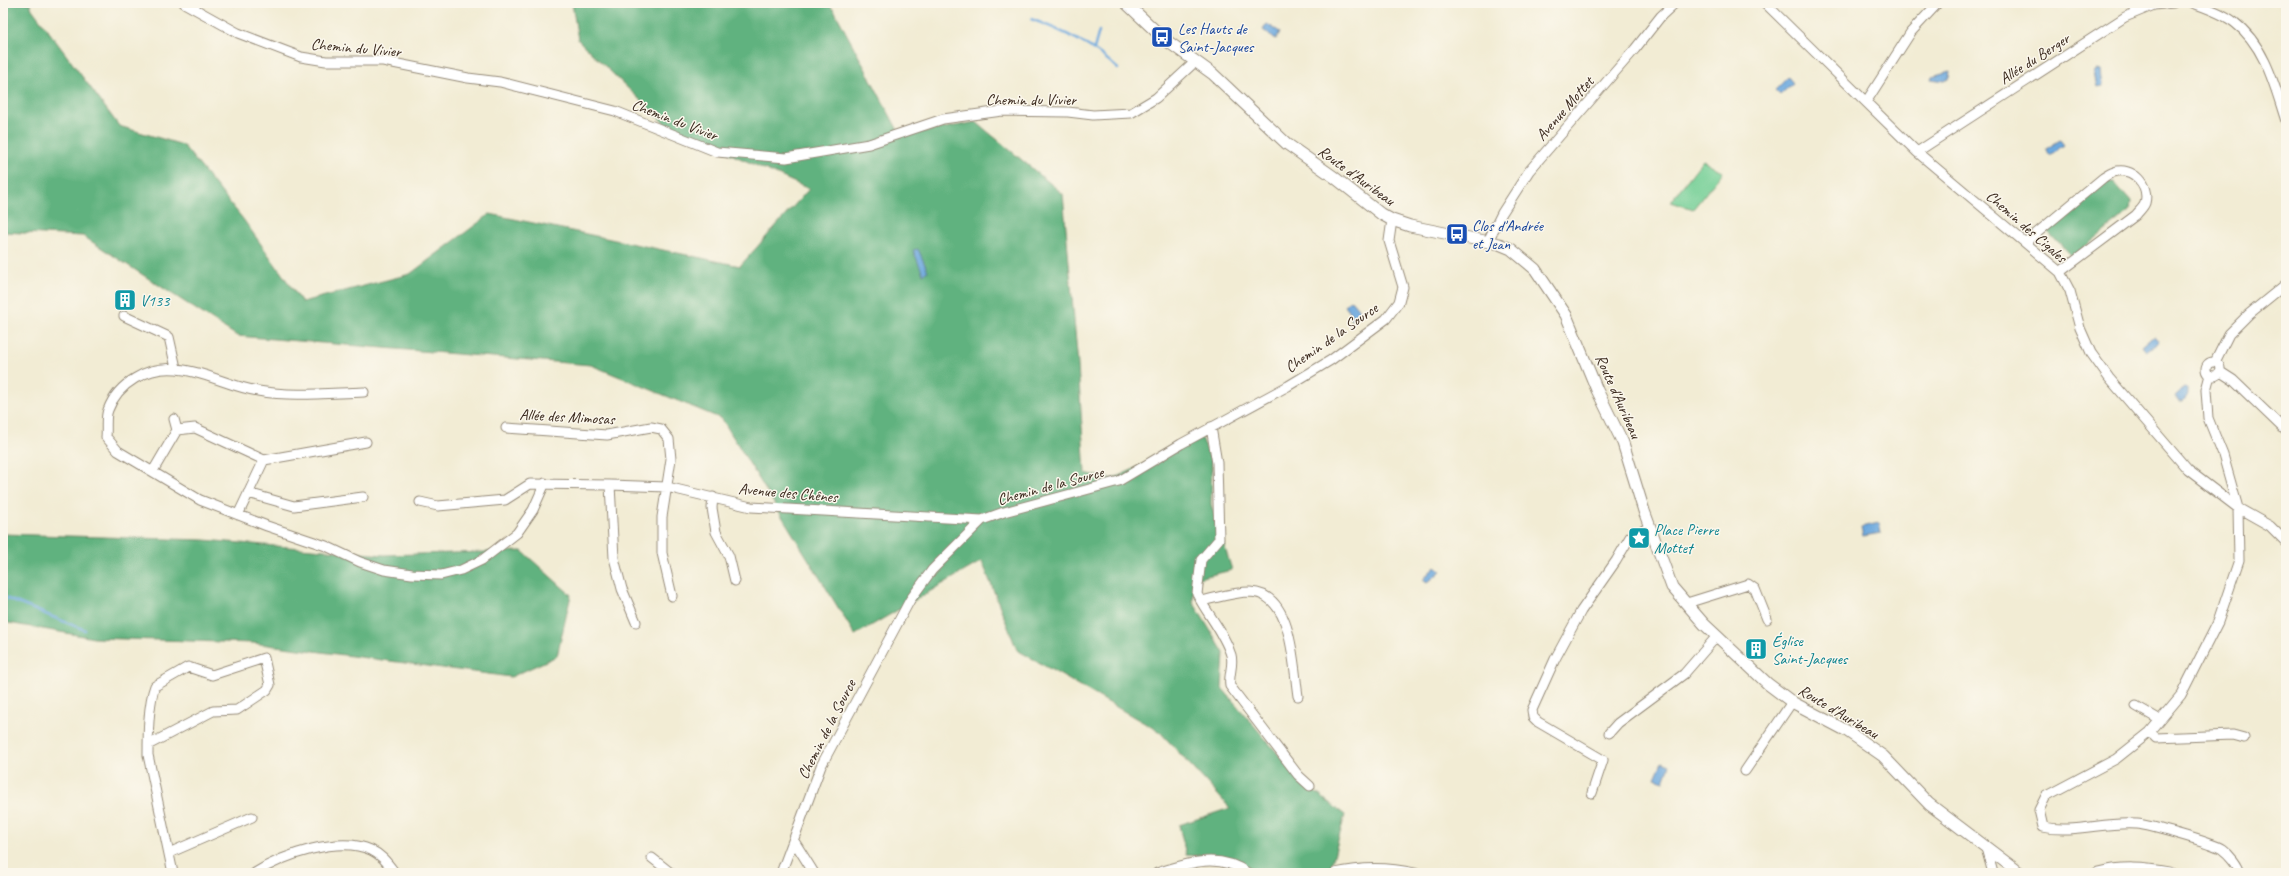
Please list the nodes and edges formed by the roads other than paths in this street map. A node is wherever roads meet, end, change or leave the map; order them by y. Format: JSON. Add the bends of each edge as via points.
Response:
{"nodes":[{"id":1,"x":184,"y":3,"type":"edge"},
{"id":2,"x":1126,"y":3,"type":"edge"},
{"id":3,"x":1675,"y":3,"type":"edge"},
{"id":4,"x":1765,"y":3,"type":"edge"},
{"id":5,"x":1938,"y":3,"type":"edge"},
{"id":6,"x":2173,"y":3,"type":"edge"},
{"id":7,"x":2193,"y":3,"type":"edge"},
{"id":8,"x":1196,"y":61,"type":"junction"},
{"id":9,"x":1866,"y":102,"type":"junction"},
{"id":10,"x":2286,"y":122,"type":"edge"},
{"id":11,"x":1917,"y":152,"type":"junction"},
{"id":12,"x":1392,"y":220,"type":"junction"},
{"id":13,"x":1488,"y":241,"type":"junction"},
{"id":14,"x":2026,"y":242,"type":"junction"},
{"id":15,"x":2060,"y":272,"type":"junction"},
{"id":16,"x":2286,"y":284,"type":"edge"},
{"id":17,"x":124,"y":316,"type":"dead end"},
{"id":18,"x":2217,"y":367,"type":"junction"},
{"id":19,"x":176,"y":368,"type":"junction"},
{"id":20,"x":364,"y":392,"type":"dead end"},
{"id":21,"x":174,"y":419,"type":"dead end"},
{"id":22,"x":1211,"y":427,"type":"junction"},
{"id":23,"x":506,"y":428,"type":"dead end"},
{"id":24,"x":177,"y":430,"type":"junction"},
{"id":25,"x":2286,"y":431,"type":"edge"},
{"id":26,"x":366,"y":442,"type":"dead end"},
{"id":27,"x":264,"y":460,"type":"junction"},
{"id":28,"x":153,"y":471,"type":"junction"},
{"id":29,"x":545,"y":484,"type":"junction"},
{"id":30,"x":610,"y":485,"type":"junction"},
{"id":31,"x":667,"y":487,"type":"junction"},
{"id":32,"x":248,"y":493,"type":"junction"},
{"id":33,"x":363,"y":497,"type":"dead end"},
{"id":34,"x":713,"y":497,"type":"junction"},
{"id":35,"x":420,"y":502,"type":"dead end"},
{"id":36,"x":2238,"y":508,"type":"junction"},
{"id":37,"x":238,"y":515,"type":"junction"},
{"id":38,"x":982,"y":520,"type":"junction"},
{"id":39,"x":1650,"y":527,"type":"junction"},
{"id":40,"x":2286,"y":542,"type":"edge"},
{"id":41,"x":735,"y":581,"type":"dead end"},
{"id":42,"x":672,"y":596,"type":"dead end"},
{"id":43,"x":1201,"y":601,"type":"junction"},
{"id":44,"x":1687,"y":603,"type":"junction"},
{"id":45,"x":1767,"y":618,"type":"dead end"},
{"id":46,"x":636,"y":622,"type":"dead end"},
{"id":47,"x":1717,"y":636,"type":"junction"},
{"id":48,"x":1298,"y":696,"type":"dead end"},
{"id":49,"x":1792,"y":702,"type":"junction"},
{"id":50,"x":2136,"y":706,"type":"dead end"},
{"id":51,"x":2160,"y":720,"type":"junction"},
{"id":52,"x":2150,"y":732,"type":"junction"},
{"id":53,"x":1609,"y":733,"type":"dead end"},
{"id":54,"x":2244,"y":738,"type":"dead end"},
{"id":55,"x":148,"y":745,"type":"junction"},
{"id":56,"x":1745,"y":771,"type":"dead end"},
{"id":57,"x":1310,"y":786,"type":"dead end"},
{"id":58,"x":1592,"y":793,"type":"dead end"},
{"id":59,"x":252,"y":817,"type":"dead end"},
{"id":60,"x":794,"y":841,"type":"junction"},
{"id":61,"x":1986,"y":848,"type":"junction"},
{"id":62,"x":169,"y":853,"type":"junction"},
{"id":63,"x":652,"y":858,"type":"dead end"},
{"id":64,"x":2118,"y":871,"type":"edge"},
{"id":65,"x":173,"y":873,"type":"edge"},
{"id":66,"x":255,"y":873,"type":"edge"},
{"id":67,"x":395,"y":873,"type":"edge"},
{"id":68,"x":671,"y":873,"type":"edge"},
{"id":69,"x":781,"y":873,"type":"edge"},
{"id":70,"x":814,"y":873,"type":"edge"},
{"id":71,"x":1157,"y":873,"type":"edge"},
{"id":72,"x":1248,"y":873,"type":"edge"},
{"id":73,"x":1335,"y":873,"type":"edge"},
{"id":74,"x":1415,"y":873,"type":"edge"},
{"id":75,"x":1993,"y":873,"type":"edge"},
{"id":76,"x":2020,"y":873,"type":"edge"},
{"id":77,"x":2098,"y":873,"type":"edge"},
{"id":78,"x":2169,"y":873,"type":"edge"},
{"id":79,"x":2240,"y":873,"type":"edge"}],
"edges":[{"from":1,"to":8,"type":"street","name":"Chemin du Vivier","via":[[238,32],[302,57],[326,61],[383,62],[500,82],[615,111],[716,152],[786,158],[849,149],[943,119],[969,115],[1002,111],[1093,115],[1130,113],[1156,98]]},
{"from":2,"to":8,"type":"street","name":"Route d'Auribeau","via":[[1164,38]]},
{"from":3,"to":13,"type":"street","name":"Avenue Mottet","via":[[1528,171]]},
{"from":4,"to":9,"type":"street","name":"Chemin des Cigales"},
{"from":5,"to":9,"type":"street","via":[[1911,32]]},
{"from":6,"to":11,"type":"street","name":"Allée du Berger","via":[[2154,5],[2125,17]]},
{"from":7,"to":10,"type":"street","via":[[2235,23],[2258,48]]},
{"from":8,"to":12,"type":"street","name":"Route d'Auribeau","via":[[1288,144]]},
{"from":9,"to":11,"type":"street","name":"Chemin des Cigales"},
{"from":11,"to":14,"type":"street","name":"Chemin des Cigales"},
{"from":12,"to":13,"type":"street","name":"Route d'Auribeau"},
{"from":12,"to":22,"type":"street","name":"Chemin de la Source","via":[[1389,241],[1403,287],[1399,302],[1386,318],[1331,360]]},
{"from":13,"to":39,"type":"street","name":"Route d'Auribeau","via":[[1511,249],[1528,262],[1542,278],[1566,315],[1597,390],[1623,443]]},
{"from":14,"to":15,"type":"street","name":"Chemin des Cigales"},
{"from":14,"to":15,"type":"street","via":[[2103,178],[2114,172],[2128,171],[2139,178],[2147,193],[2145,204],[2136,215]]},
{"from":15,"to":36,"type":"street","name":"Chemin des Cigales","via":[[2070,291],[2080,328],[2091,353],[2188,470]]},
{"from":16,"to":18,"type":"street","via":[[2249,314],[2230,334]]},
{"from":17,"to":19,"type":"street","via":[[169,337]]},
{"from":18,"to":25,"type":"street"},
{"from":18,"to":36,"type":"street","via":[[2209,363],[2206,366],[2206,371],[2210,375],[2206,390],[2208,418],[2224,455]]},
{"from":19,"to":20,"type":"street","via":[[257,391],[297,394]]},
{"from":19,"to":28,"type":"street","via":[[151,371],[132,380],[119,393],[108,411],[106,437],[118,451]]},
{"from":21,"to":24,"type":"street"},
{"from":22,"to":38,"type":"street","name":"Chemin de la Source","via":[[1119,481]]},
{"from":22,"to":43,"type":"street","via":[[1217,463],[1219,539],[1201,560],[1197,594]]},
{"from":23,"to":31,"type":"street","name":"Allée des Mimosas","via":[[607,435],[651,427],[661,429],[669,439],[671,459]]},
{"from":24,"to":27,"type":"street","via":[[195,428]]},
{"from":24,"to":28,"type":"street"},
{"from":26,"to":27,"type":"street"},
{"from":27,"to":32,"type":"street"},
{"from":28,"to":37,"type":"street","via":[[200,500]]},
{"from":29,"to":30,"type":"street","name":"Avenue des Chênes"},
{"from":29,"to":35,"type":"street","name":"Avenue des Chênes","via":[[530,484],[505,500],[438,506]]},
{"from":29,"to":37,"type":"street","via":[[533,510],[517,533],[482,560],[461,570],[441,575],[384,570],[326,546]]},
{"from":30,"to":31,"type":"street","name":"Avenue des Chênes"},
{"from":30,"to":46,"type":"street","via":[[614,558],[622,589]]},
{"from":31,"to":34,"type":"street","name":"Avenue des Chênes"},
{"from":31,"to":42,"type":"street","name":"Allée des Mimosas","via":[[662,517],[662,553]]},
{"from":32,"to":33,"type":"street","via":[[294,506]]},
{"from":32,"to":37,"type":"street"},
{"from":34,"to":38,"type":"street","name":"Avenue des Chênes","via":[[751,507]]},
{"from":34,"to":41,"type":"street","via":[[716,532],[729,556]]},
{"from":36,"to":40,"type":"street","name":"Chemin des Cigales","via":[[2270,526]]},
{"from":36,"to":51,"type":"street","via":[[2239,560],[2218,622],[2181,695]]},
{"from":38,"to":60,"type":"street","name":"Chemin de la Source","via":[[932,570],[910,600],[821,766]]},
{"from":39,"to":44,"type":"street","name":"Route d'Auribeau","via":[[1672,587]]},
{"from":39,"to":58,"type":"street","via":[[1630,537],[1582,610],[1555,659],[1532,710],[1533,717],[1538,722],[1603,760]]},
{"from":43,"to":48,"type":"street","via":[[1250,592],[1276,604],[1284,618]]},
{"from":43,"to":57,"type":"street","via":[[1213,617],[1231,655],[1230,686],[1298,775]]},
{"from":44,"to":45,"type":"street","via":[[1748,584],[1755,589]]},
{"from":44,"to":47,"type":"street","name":"Route d'Auribeau"},
{"from":47,"to":49,"type":"street","name":"Route d'Auribeau","via":[[1768,684]]},
{"from":47,"to":53,"type":"street","via":[[1684,674],[1618,723]]},
{"from":49,"to":56,"type":"street"},
{"from":49,"to":61,"type":"street","name":"Route d'Auribeau","via":[[1847,731],[1882,756],[1929,804]]},
{"from":50,"to":51,"type":"street"},
{"from":51,"to":52,"type":"street"},
{"from":52,"to":54,"type":"street","via":[[2156,738],[2233,735]]},
{"from":52,"to":79,"type":"street","via":[[2116,759],[2046,796],[2038,810],[2043,827],[2059,830],[2092,825],[2137,824],[2222,849]]},
{"from":55,"to":55,"type":"street","via":[[155,686],[188,667],[212,675],[264,658],[270,685],[267,690],[237,710],[214,711]]},
{"from":55,"to":62,"type":"street"},
{"from":59,"to":62,"type":"street"},
{"from":60,"to":69,"type":"street","name":"Chemin de la Source"},
{"from":60,"to":70,"type":"street"},
{"from":61,"to":75,"type":"street"},
{"from":61,"to":76,"type":"street","name":"Route d'Auribeau"},
{"from":62,"to":65,"type":"street"},
{"from":63,"to":68,"type":"street"},
{"from":64,"to":77,"type":"street"},
{"from":64,"to":78,"type":"street","via":[[2144,868]]},
{"from":66,"to":67,"type":"street","via":[[281,859],[324,846],[345,845],[372,850],[383,857]]},
{"from":71,"to":72,"type":"street","via":[[1199,861],[1220,860]]},
{"from":73,"to":74,"type":"street","via":[[1356,869]]}]}
